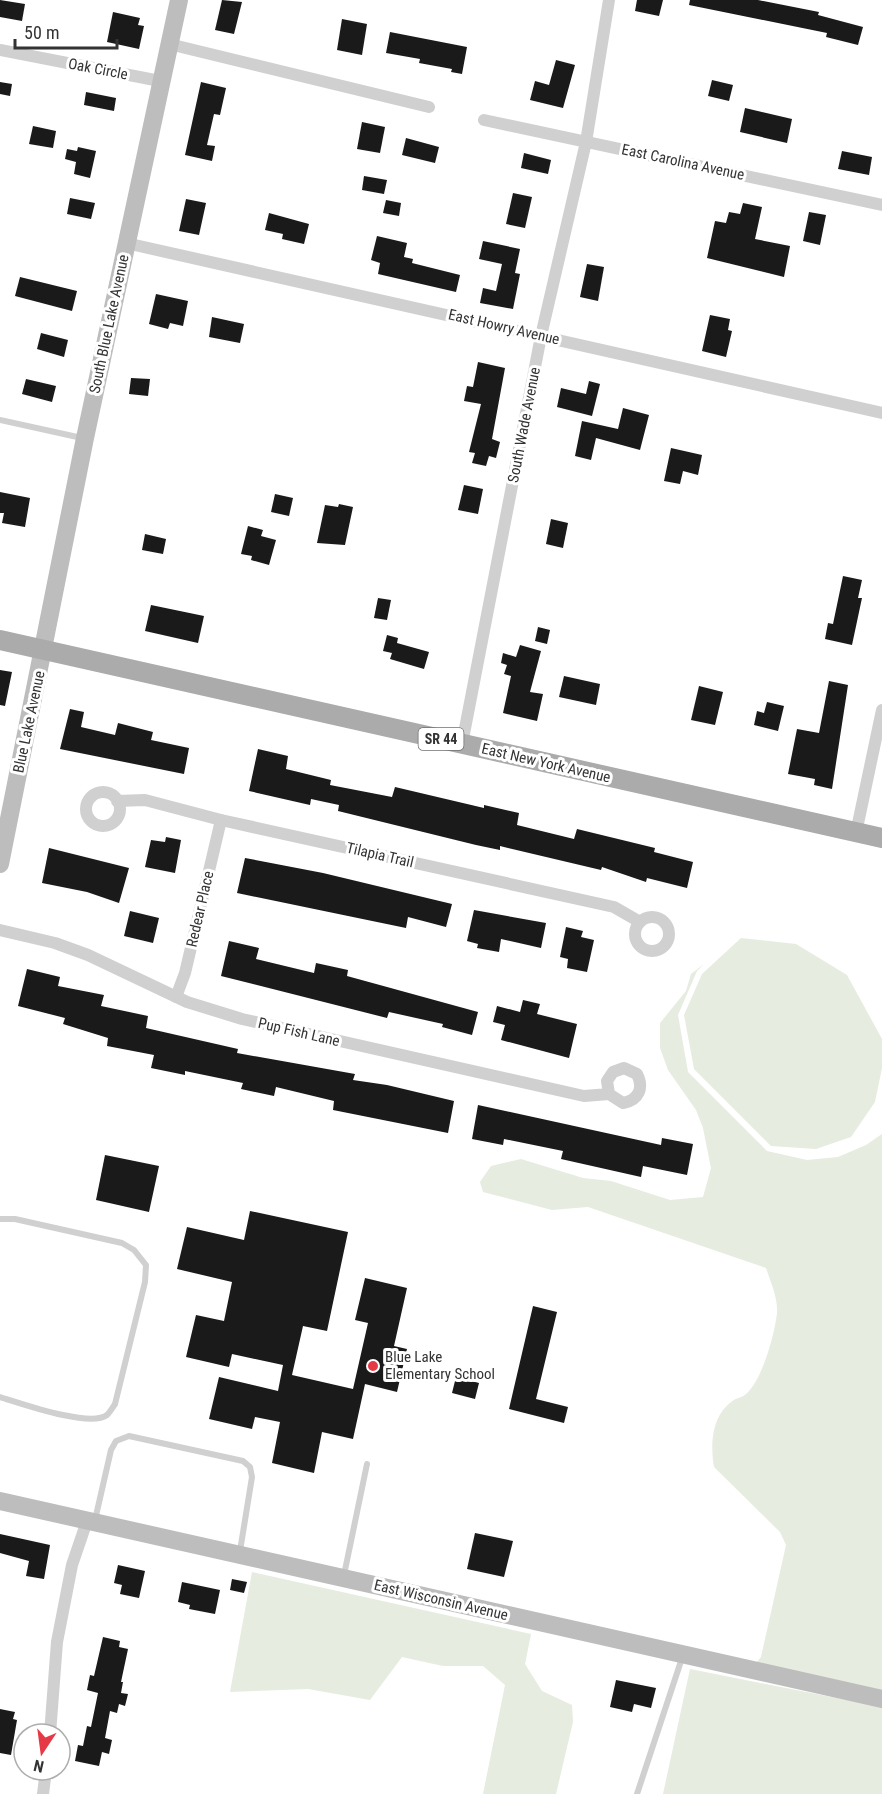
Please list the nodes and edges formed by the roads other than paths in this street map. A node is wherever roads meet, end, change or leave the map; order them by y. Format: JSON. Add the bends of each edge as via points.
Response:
{"nodes":[{"id":1,"x":179,"y":0,"type":"edge"},
{"id":2,"x":609,"y":0,"type":"edge"},
{"id":3,"x":169,"y":44,"type":"junction"},
{"id":4,"x":0,"y":50,"type":"edge"},
{"id":5,"x":160,"y":81,"type":"junction"},
{"id":6,"x":429,"y":106,"type":"dead end"},
{"id":7,"x":484,"y":120,"type":"dead end"},
{"id":8,"x":586,"y":142,"type":"junction"},
{"id":9,"x":882,"y":205,"type":"edge"},
{"id":10,"x":126,"y":243,"type":"junction"},
{"id":11,"x":542,"y":336,"type":"junction"},
{"id":12,"x":882,"y":413,"type":"edge"},
{"id":13,"x":0,"y":420,"type":"edge"},
{"id":14,"x":85,"y":438,"type":"junction"},
{"id":15,"x":0,"y":640,"type":"edge"},
{"id":16,"x":44,"y":650,"type":"junction"},
{"id":17,"x":882,"y":710,"type":"edge"},
{"id":18,"x":462,"y":744,"type":"junction"},
{"id":19,"x":117,"y":801,"type":"dead end"},
{"id":20,"x":220,"y":820,"type":"junction"},
{"id":21,"x":856,"y":833,"type":"junction"},
{"id":22,"x":882,"y":838,"type":"edge"},
{"id":23,"x":1,"y":854,"type":"edge"},
{"id":24,"x":640,"y":922,"type":"dead end"},
{"id":25,"x":0,"y":930,"type":"edge"},
{"id":26,"x":177,"y":997,"type":"junction"},
{"id":27,"x":609,"y":1094,"type":"dead end"},
{"id":28,"x":0,"y":1219,"type":"edge"},
{"id":29,"x":0,"y":1397,"type":"edge"},
{"id":30,"x":367,"y":1464,"type":"dead end"},
{"id":31,"x":0,"y":1501,"type":"edge"},
{"id":32,"x":91,"y":1522,"type":"junction"},
{"id":33,"x":240,"y":1555,"type":"junction"},
{"id":34,"x":343,"y":1578,"type":"junction"},
{"id":35,"x":683,"y":1654,"type":"junction"},
{"id":36,"x":882,"y":1699,"type":"edge"},
{"id":37,"x":51,"y":1722,"type":"edge"},
{"id":38,"x":636,"y":1794,"type":"edge"}],
"edges":[{"from":1,"to":3,"type":"street","name":"South Blue Lake Avenue"},
{"from":2,"to":8,"type":"street","name":"South Wade Avenue"},
{"from":3,"to":5,"type":"street","name":"South Blue Lake Avenue"},
{"from":3,"to":6,"type":"street"},
{"from":4,"to":5,"type":"street","name":"Oak Circle"},
{"from":5,"to":10,"type":"street","name":"South Blue Lake Avenue"},
{"from":7,"to":8,"type":"street","name":"East Carolina Avenue"},
{"from":8,"to":9,"type":"street","name":"East Carolina Avenue"},
{"from":8,"to":11,"type":"street","name":"South Wade Avenue"},
{"from":10,"to":11,"type":"street","name":"East Howry Avenue"},
{"from":10,"to":14,"type":"street","name":"South Blue Lake Avenue"},
{"from":11,"to":12,"type":"street","name":"East Howry Avenue"},
{"from":11,"to":18,"type":"street","name":"South Wade Avenue"},
{"from":13,"to":14,"type":"lane"},
{"from":14,"to":16,"type":"street","name":"South Blue Lake Avenue"},
{"from":15,"to":16,"type":"main road","name":"East New York Avenue","number":"SR 44"},
{"from":16,"to":18,"type":"main road","name":"East New York Avenue","number":"SR 44"},
{"from":16,"to":23,"type":"street","name":"Blue Lake Avenue"},
{"from":17,"to":21,"type":"street"},
{"from":18,"to":21,"type":"main road","name":"East New York Avenue","number":"SR 44"},
{"from":19,"to":20,"type":"street","name":"Tilapia Trail","via":[[145,800]]},
{"from":20,"to":24,"type":"street","name":"Tilapia Trail","via":[[614,907]]},
{"from":20,"to":26,"type":"street","name":"Redear Place"},
{"from":21,"to":22,"type":"main road","name":"East New York Avenue","number":"SR 44"},
{"from":25,"to":26,"type":"street","name":"Pup Fish Lane","via":[[88,955]]},
{"from":26,"to":27,"type":"street","name":"Pup Fish Lane","via":[[242,1019],[584,1096]]},
{"from":28,"to":29,"type":"lane","via":[[122,1244],[134,1250],[146,1265],[115,1404],[106,1416],[68,1416]]},
{"from":30,"to":34,"type":"lane"},
{"from":31,"to":32,"type":"street","name":"East Wisconsin Avenue"},
{"from":32,"to":33,"type":"street","name":"East Wisconsin Avenue"},
{"from":32,"to":33,"type":"lane","via":[[111,1450],[117,1441],[129,1436],[243,1461],[250,1467],[252,1477]]},
{"from":32,"to":37,"type":"street","via":[[72,1565],[57,1642]]},
{"from":33,"to":34,"type":"street","name":"East Wisconsin Avenue"},
{"from":34,"to":35,"type":"street","name":"East Wisconsin Avenue"},
{"from":35,"to":36,"type":"street","name":"East Wisconsin Avenue"},
{"from":35,"to":38,"type":"lane"}]}
